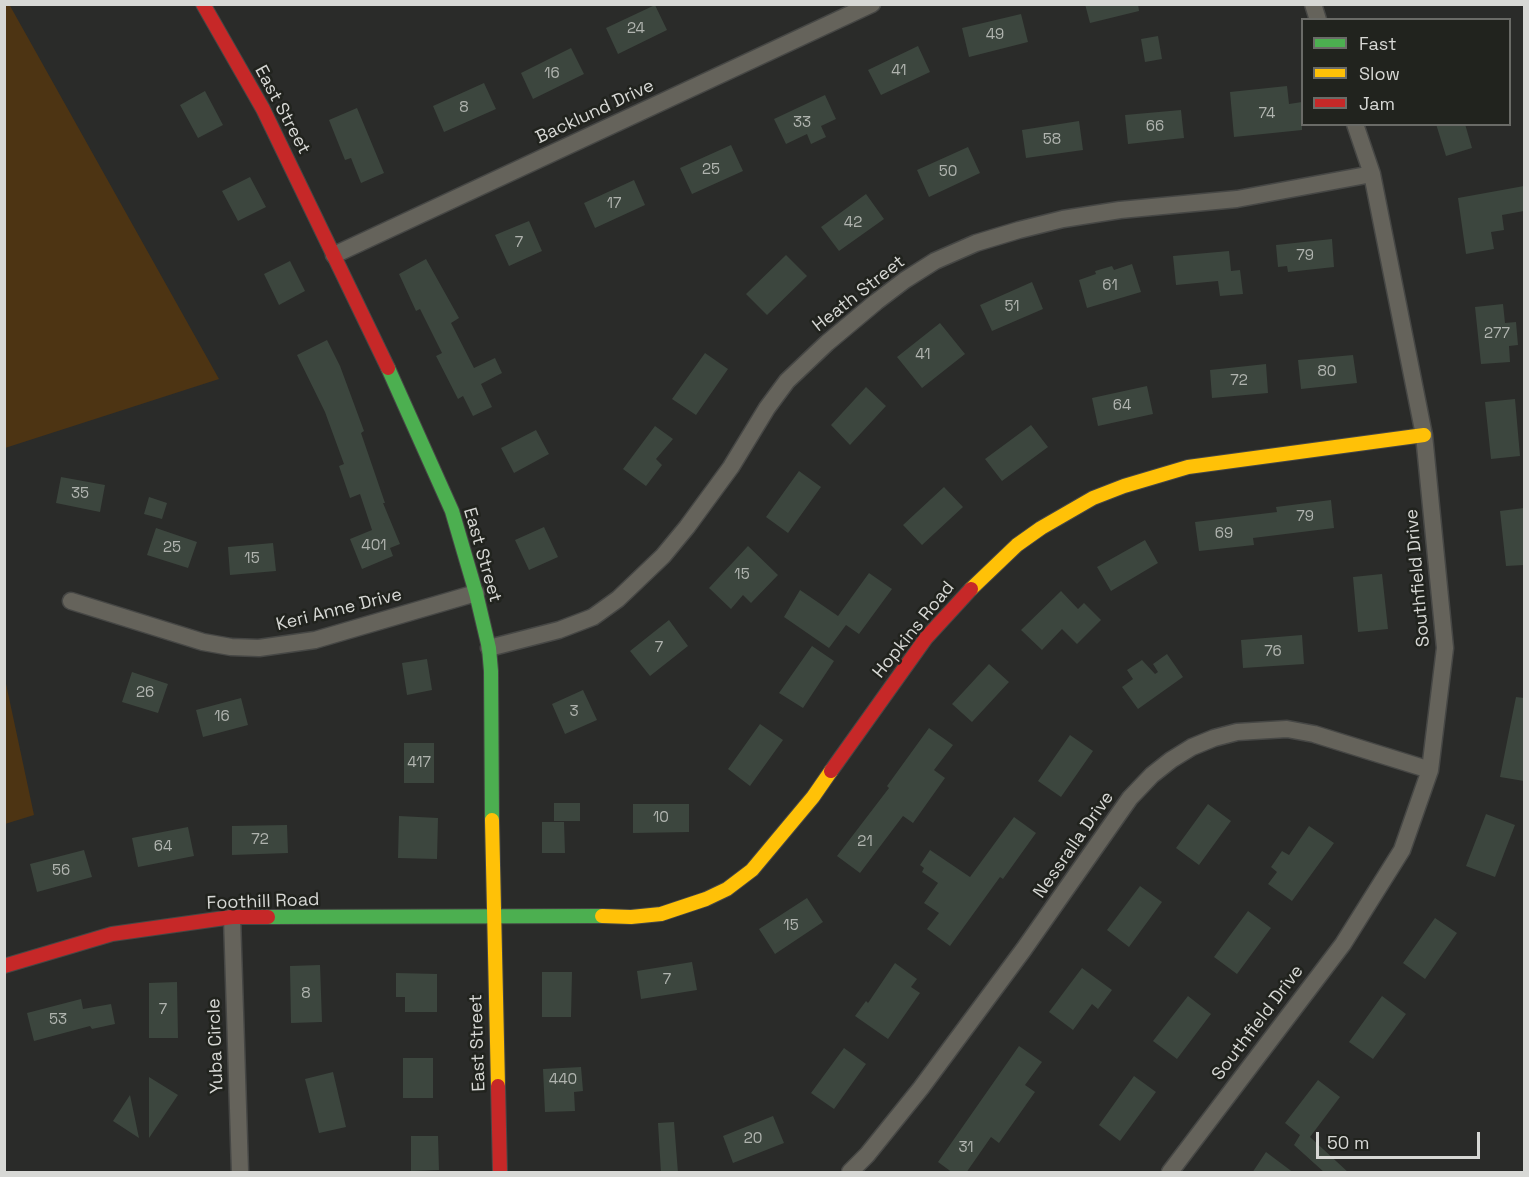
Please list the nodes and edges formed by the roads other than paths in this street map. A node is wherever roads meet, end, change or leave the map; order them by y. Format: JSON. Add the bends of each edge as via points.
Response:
{"nodes":[{"id":1,"x":203,"y":4,"type":"edge"},
{"id":2,"x":872,"y":4,"type":"edge"},
{"id":3,"x":1356,"y":126,"type":"edge"},
{"id":4,"x":1372,"y":174,"type":"junction"},
{"id":5,"x":334,"y":255,"type":"junction"},
{"id":6,"x":1424,"y":435,"type":"junction"},
{"id":7,"x":476,"y":592,"type":"junction"},
{"id":8,"x":71,"y":601,"type":"dead end"},
{"id":9,"x":489,"y":648,"type":"junction"},
{"id":10,"x":1430,"y":770,"type":"junction"},
{"id":11,"x":232,"y":917,"type":"junction"},
{"id":12,"x":493,"y":917,"type":"junction"},
{"id":13,"x":4,"y":966,"type":"edge"},
{"id":14,"x":240,"y":1173,"type":"edge"},
{"id":15,"x":500,"y":1173,"type":"edge"},
{"id":16,"x":850,"y":1173,"type":"edge"},
{"id":17,"x":1170,"y":1173,"type":"edge"}],
"edges":[{"from":1,"to":5,"type":"street","name":"East Street","via":[[263,109]]},
{"from":2,"to":5,"type":"street","name":"Backlund Drive"},
{"from":3,"to":4,"type":"street","name":"Southfield Drive"},
{"from":4,"to":6,"type":"street","name":"Southfield Drive"},
{"from":4,"to":9,"type":"street","name":"Heath Street","via":[[1237,199],[1063,219],[976,243],[935,261],[876,302],[787,381],[687,527],[618,600],[593,617],[559,630]]},
{"from":5,"to":7,"type":"street","name":"East Street","via":[[434,465]]},
{"from":6,"to":10,"type":"street","name":"Southfield Drive","via":[[1445,648]]},
{"from":6,"to":12,"type":"street","name":"Hopkins Road","via":[[1188,467],[1093,498],[1017,545],[955,605],[900,674],[800,814],[752,870],[727,889],[661,914]]},
{"from":7,"to":8,"type":"street","name":"Keri Anne Drive","via":[[315,640],[259,648],[203,642]]},
{"from":7,"to":9,"type":"street","name":"East Street"},
{"from":9,"to":12,"type":"street","name":"East Street"},
{"from":10,"to":16,"type":"street","name":"Nessralla Drive","via":[[1287,729],[1237,732],[1214,738],[1171,760],[1130,798],[921,1088]]},
{"from":10,"to":17,"type":"street","name":"Southfield Drive","via":[[1402,850],[1343,944]]},
{"from":11,"to":12,"type":"street","name":"Foothill Road"},
{"from":11,"to":13,"type":"street","name":"Foothill Road","via":[[112,934]]},
{"from":11,"to":14,"type":"street","name":"Yuba Circle"},
{"from":12,"to":15,"type":"street","name":"East Street"}]}
